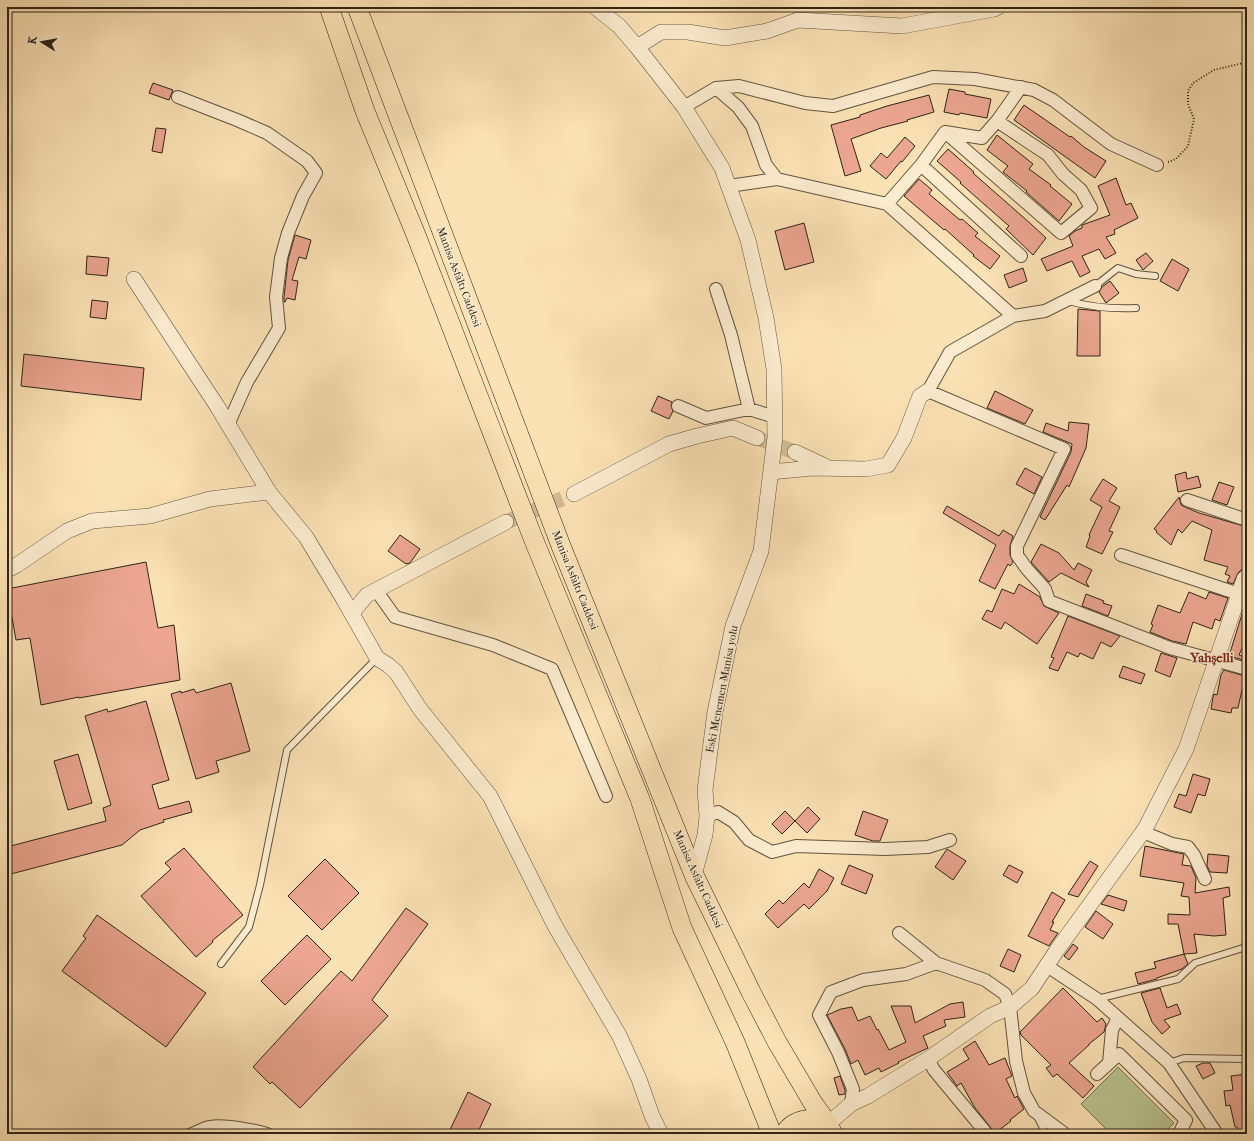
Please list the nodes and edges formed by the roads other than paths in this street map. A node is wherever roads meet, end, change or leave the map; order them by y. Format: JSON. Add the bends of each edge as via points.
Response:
{"nodes":[{"id":1,"x":329,"y":7,"type":"edge"},
{"id":2,"x":357,"y":7,"type":"edge"},
{"id":3,"x":595,"y":7,"type":"edge"},
{"id":4,"x":998,"y":7,"type":"edge"},
{"id":5,"x":637,"y":47,"type":"junction"},
{"id":6,"x":1021,"y":87,"type":"junction"},
{"id":7,"x":716,"y":88,"type":"junction"},
{"id":8,"x":178,"y":97,"type":"dead end"},
{"id":9,"x":684,"y":107,"type":"junction"},
{"id":10,"x":997,"y":122,"type":"junction"},
{"id":11,"x":945,"y":132,"type":"junction"},
{"id":12,"x":921,"y":165,"type":"junction"},
{"id":13,"x":1157,"y":165,"type":"road end"},
{"id":14,"x":777,"y":179,"type":"junction"},
{"id":15,"x":729,"y":186,"type":"junction"},
{"id":16,"x":887,"y":204,"type":"junction"},
{"id":17,"x":1020,"y":256,"type":"dead end"},
{"id":18,"x":1155,"y":276,"type":"dead end"},
{"id":19,"x":134,"y":279,"type":"dead end"},
{"id":20,"x":1095,"y":286,"type":"joint"},
{"id":21,"x":716,"y":289,"type":"dead end"},
{"id":22,"x":1066,"y":300,"type":"junction"},
{"id":23,"x":1136,"y":308,"type":"dead end"},
{"id":24,"x":1013,"y":316,"type":"junction"},
{"id":25,"x":928,"y":391,"type":"junction"},
{"id":26,"x":678,"y":406,"type":"dead end"},
{"id":27,"x":749,"y":409,"type":"junction"},
{"id":28,"x":775,"y":418,"type":"junction"},
{"id":29,"x":228,"y":425,"type":"junction"},
{"id":30,"x":757,"y":438,"type":"tunnel mouth"},
{"id":31,"x":795,"y":452,"type":"tunnel mouth"},
{"id":32,"x":829,"y":468,"type":"junction"},
{"id":33,"x":771,"y":472,"type":"junction"},
{"id":34,"x":269,"y":492,"type":"junction"},
{"id":35,"x":574,"y":494,"type":"tunnel mouth"},
{"id":36,"x":1187,"y":500,"type":"dead end"},
{"id":37,"x":1247,"y":520,"type":"edge"},
{"id":38,"x":506,"y":522,"type":"tunnel mouth"},
{"id":39,"x":1121,"y":555,"type":"dead end"},
{"id":40,"x":7,"y":570,"type":"edge"},
{"id":41,"x":1247,"y":576,"type":"edge"},
{"id":42,"x":376,"y":590,"type":"junction"},
{"id":43,"x":1239,"y":594,"type":"junction"},
{"id":44,"x":352,"y":613,"type":"junction"},
{"id":45,"x":377,"y":658,"type":"junction"},
{"id":46,"x":1216,"y":661,"type":"junction"},
{"id":47,"x":1247,"y":669,"type":"edge"},
{"id":48,"x":606,"y":796,"type":"dead end"},
{"id":49,"x":707,"y":816,"type":"junction"},
{"id":50,"x":1143,"y":832,"type":"junction"},
{"id":51,"x":950,"y":840,"type":"dead end"},
{"id":52,"x":694,"y":875,"type":"junction"},
{"id":53,"x":1205,"y":879,"type":"dead end"},
{"id":54,"x":899,"y":933,"type":"dead end"},
{"id":55,"x":1247,"y":943,"type":"edge"},
{"id":56,"x":1051,"y":959,"type":"junction"},
{"id":57,"x":936,"y":963,"type":"junction"},
{"id":58,"x":221,"y":964,"type":"dead end"},
{"id":59,"x":1097,"y":999,"type":"junction"},
{"id":60,"x":1010,"y":1007,"type":"junction"},
{"id":61,"x":1118,"y":1018,"type":"junction"},
{"id":62,"x":928,"y":1059,"type":"junction"},
{"id":63,"x":1247,"y":1059,"type":"edge"},
{"id":64,"x":1109,"y":1063,"type":"junction"},
{"id":65,"x":1169,"y":1063,"type":"junction"},
{"id":66,"x":1097,"y":1074,"type":"dead end"},
{"id":67,"x":851,"y":1104,"type":"junction"},
{"id":68,"x":1034,"y":1111,"type":"junction"},
{"id":69,"x":831,"y":1129,"type":"edge"},
{"id":70,"x":192,"y":1134,"type":"edge"},
{"id":71,"x":267,"y":1134,"type":"edge"},
{"id":72,"x":660,"y":1134,"type":"edge"},
{"id":73,"x":772,"y":1134,"type":"edge"},
{"id":74,"x":784,"y":1134,"type":"edge"},
{"id":75,"x":987,"y":1134,"type":"edge"},
{"id":76,"x":1046,"y":1134,"type":"edge"},
{"id":77,"x":1065,"y":1134,"type":"edge"},
{"id":78,"x":1179,"y":1134,"type":"edge"},
{"id":79,"x":1217,"y":1134,"type":"edge"}],
"edges":[{"from":1,"to":73,"type":"highway","name":"Manisa Asfaltı Caddesi","via":[[365,111],[416,235],[533,538],[640,799],[682,928],[735,1042]]},
{"from":2,"to":52,"type":"highway","name":"Manisa Asfaltı Caddesi","via":[[561,546]]},
{"from":3,"to":5,"type":"street","name":"Eski Menemen-Manisa yolu","via":[[619,26]]},
{"from":4,"to":5,"type":"street","via":[[902,26],[798,20],[767,31],[725,38],[688,32],[661,32]]},
{"from":5,"to":9,"type":"street","name":"Eski Menemen-Manisa yolu"},
{"from":6,"to":7,"type":"street","via":[[975,79],[933,77],[834,106],[805,103],[739,86]]},
{"from":6,"to":10,"type":"street"},
{"from":6,"to":13,"type":"street","via":[[1054,100],[1111,144]]},
{"from":7,"to":9,"type":"street"},
{"from":7,"to":14,"type":"street","via":[[738,107],[752,126],[766,165]]},
{"from":8,"to":29,"type":"street","via":[[267,133],[307,161],[316,173],[303,196],[281,258],[276,297],[279,328],[247,382]]},
{"from":9,"to":15,"type":"street","name":"Eski Menemen-Manisa yolu","via":[[722,168]]},
{"from":10,"to":11,"type":"street","via":[[982,138]]},
{"from":10,"to":11,"type":"street","via":[[1048,155],[1080,190],[1091,208],[1061,234]]},
{"from":11,"to":12,"type":"street"},
{"from":12,"to":16,"type":"street"},
{"from":12,"to":17,"type":"street"},
{"from":14,"to":15,"type":"street"},
{"from":14,"to":16,"type":"street"},
{"from":15,"to":28,"type":"street","name":"Eski Menemen-Manisa yolu","via":[[748,240],[766,318],[774,369]]},
{"from":16,"to":24,"type":"street"},
{"from":18,"to":20,"type":"lane","via":[[1136,274],[1118,268]]},
{"from":19,"to":29,"type":"street"},
{"from":20,"to":22,"type":"street"},
{"from":21,"to":27,"type":"street","via":[[731,335]]},
{"from":22,"to":23,"type":"lane","via":[[1081,305]]},
{"from":22,"to":24,"type":"street","via":[[1045,311]]},
{"from":24,"to":25,"type":"street","via":[[950,352]]},
{"from":25,"to":32,"type":"street","via":[[920,396],[904,438],[888,465],[866,469]]},
{"from":25,"to":46,"type":"street","via":[[1064,449],[1017,546],[1017,555],[1045,589],[1049,601],[1170,648]]},
{"from":26,"to":27,"type":"street","via":[[706,418]]},
{"from":27,"to":28,"type":"street"},
{"from":28,"to":33,"type":"street","name":"Eski Menemen-Manisa yolu"},
{"from":29,"to":34,"type":"street"},
{"from":30,"to":35,"type":"street","via":[[733,428],[669,444]]},
{"from":31,"to":32,"type":"street"},
{"from":32,"to":33,"type":"street"},
{"from":33,"to":49,"type":"street","name":"Eski Menemen-Manisa yolu","via":[[761,551],[733,626],[716,712],[705,790]]},
{"from":34,"to":40,"type":"street","via":[[210,499],[150,516],[92,521],[67,531]]},
{"from":34,"to":44,"type":"street","via":[[306,537]]},
{"from":36,"to":37,"type":"street"},
{"from":38,"to":42,"type":"street"},
{"from":39,"to":43,"type":"street"},
{"from":41,"to":43,"type":"street"},
{"from":42,"to":44,"type":"street","via":[[367,595]]},
{"from":42,"to":48,"type":"street","via":[[395,617],[493,645],[552,669]]},
{"from":43,"to":46,"type":"street"},
{"from":44,"to":45,"type":"street"},
{"from":45,"to":58,"type":"lane","via":[[287,750],[249,927]]},
{"from":45,"to":72,"type":"street","via":[[396,672],[420,709],[490,796],[554,926],[619,1034]]},
{"from":46,"to":47,"type":"street"},
{"from":46,"to":50,"type":"street","via":[[1186,749]]},
{"from":49,"to":51,"type":"street","via":[[718,812],[734,822],[749,840],[772,852],[796,846],[885,849],[928,847]]},
{"from":49,"to":52,"type":"street","name":"Eski Menemen-Manisa yolu","via":[[705,835]]},
{"from":50,"to":53,"type":"street","via":[[1172,844],[1188,847]]},
{"from":50,"to":56,"type":"street"},
{"from":52,"to":69,"type":"highway","name":"Manisa Asfaltı Caddesi","via":[[777,1042]]},
{"from":54,"to":57,"type":"street"},
{"from":55,"to":59,"type":"lane","via":[[1243,948],[1195,963],[1178,979]]},
{"from":56,"to":59,"type":"street"},
{"from":56,"to":60,"type":"street","via":[[1032,988]]},
{"from":57,"to":60,"type":"street","via":[[985,980],[1005,994]]},
{"from":57,"to":67,"type":"street","via":[[906,974],[862,980],[831,992],[819,1015],[853,1089]]},
{"from":59,"to":61,"type":"street"},
{"from":60,"to":62,"type":"street","via":[[990,1016]]},
{"from":60,"to":68,"type":"street","via":[[1016,1062],[1024,1093]]},
{"from":61,"to":64,"type":"street","via":[[1112,1030]]},
{"from":61,"to":65,"type":"street"},
{"from":62,"to":67,"type":"street"},
{"from":62,"to":75,"type":"street","via":[[934,1070]]},
{"from":63,"to":65,"type":"lane","via":[[1184,1058]]},
{"from":64,"to":66,"type":"street"},
{"from":64,"to":78,"type":"street","via":[[1119,1054],[1186,1120]]},
{"from":65,"to":79,"type":"street"},
{"from":67,"to":69,"type":"street"},
{"from":68,"to":76,"type":"lane"},
{"from":68,"to":77,"type":"street"},
{"from":69,"to":74,"type":"highway","via":[[822,1121],[802,1120]]},
{"from":70,"to":71,"type":"street","via":[[210,1127]]}]}
